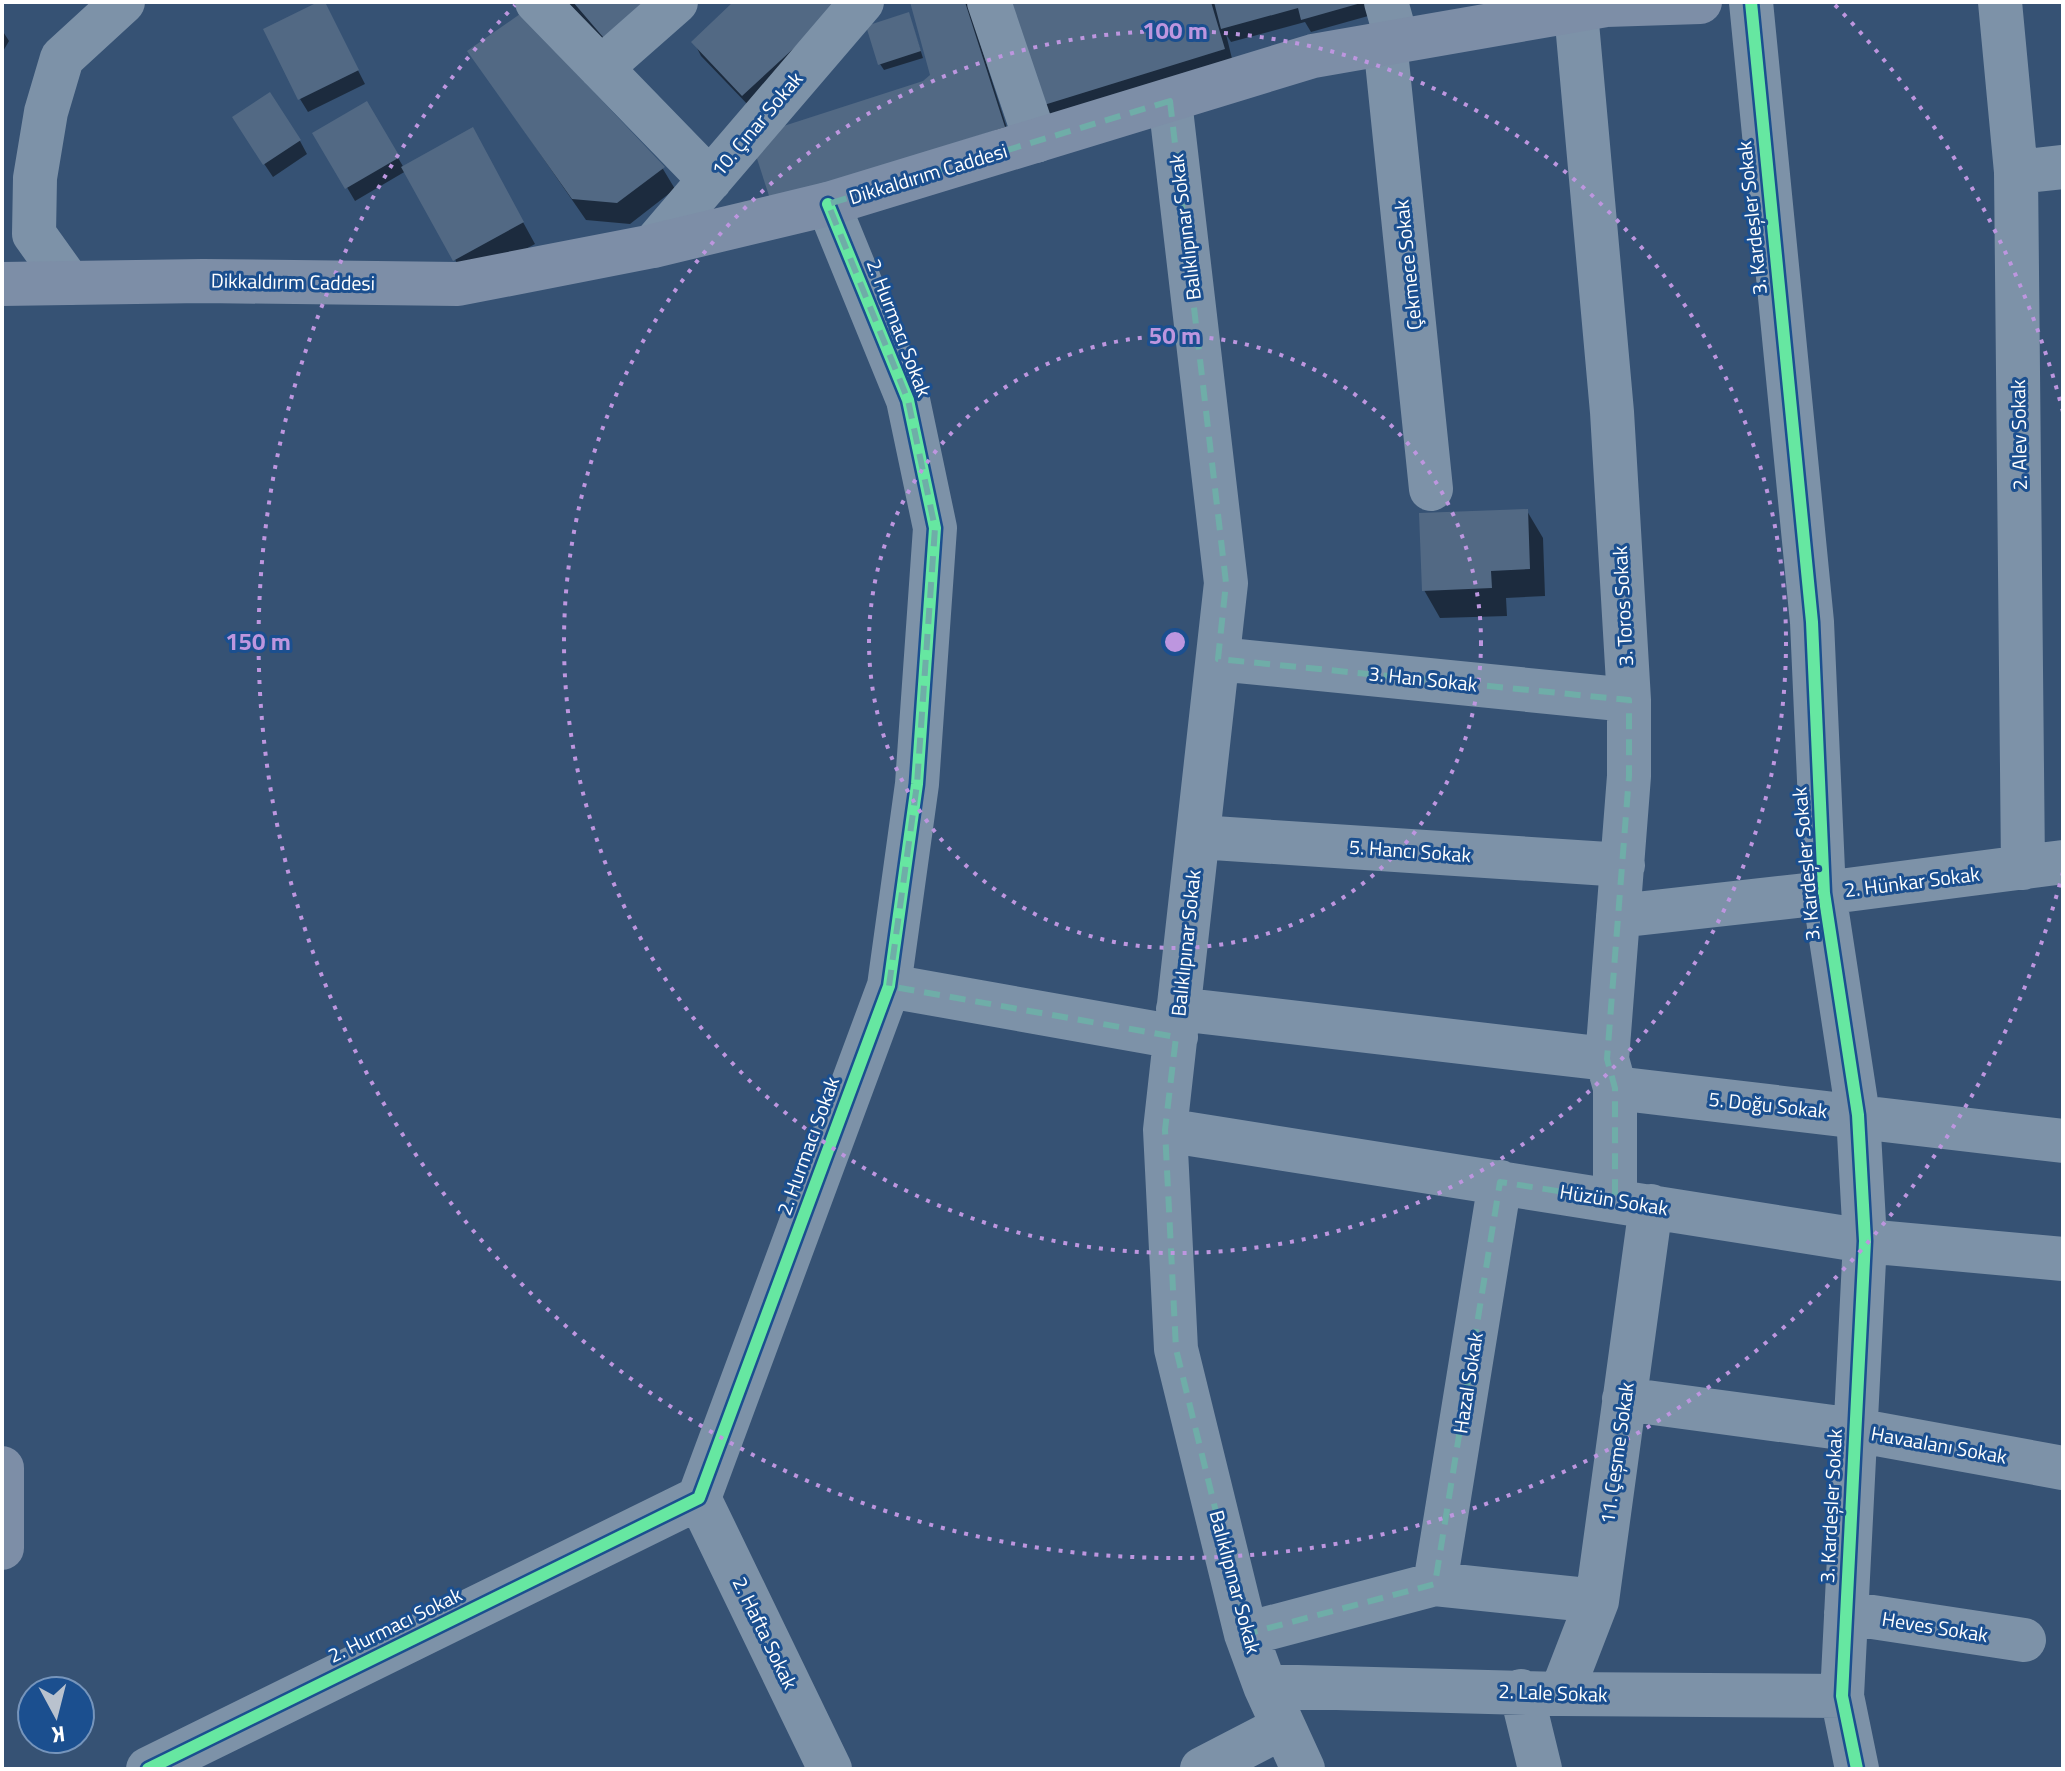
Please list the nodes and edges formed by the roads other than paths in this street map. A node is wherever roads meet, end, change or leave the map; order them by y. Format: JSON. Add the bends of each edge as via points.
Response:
{"nodes":[{"id":1,"x":123,"y":2,"type":"edge"},
{"id":2,"x":537,"y":2,"type":"edge"},
{"id":3,"x":676,"y":2,"type":"edge"},
{"id":4,"x":862,"y":2,"type":"edge"},
{"id":5,"x":989,"y":2,"type":"edge"},
{"id":6,"x":1700,"y":2,"type":"edge"},
{"id":7,"x":1751,"y":2,"type":"edge"},
{"id":8,"x":2000,"y":2,"type":"edge"},
{"id":9,"x":1596,"y":6,"type":"edge"},
{"id":10,"x":1389,"y":28,"type":"edge"},
{"id":11,"x":601,"y":68,"type":"junction"},
{"id":12,"x":1170,"y":101,"type":"junction"},
{"id":13,"x":1036,"y":141,"type":"junction"},
{"id":14,"x":2063,"y":167,"type":"edge"},
{"id":15,"x":2016,"y":172,"type":"junction"},
{"id":16,"x":710,"y":180,"type":"junction"},
{"id":17,"x":828,"y":204,"type":"junction"},
{"id":18,"x":653,"y":246,"type":"junction"},
{"id":19,"x":69,"y":283,"type":"junction"},
{"id":20,"x":2,"y":284,"type":"edge"},
{"id":21,"x":1431,"y":489,"type":"dead end"},
{"id":22,"x":1218,"y":659,"type":"junction"},
{"id":23,"x":1629,"y":700,"type":"junction"},
{"id":24,"x":1198,"y":837,"type":"junction"},
{"id":25,"x":1623,"y":865,"type":"junction"},
{"id":26,"x":2043,"y":865,"type":"edge"},
{"id":27,"x":1824,"y":893,"type":"junction"},
{"id":28,"x":1618,"y":916,"type":"junction"},
{"id":29,"x":889,"y":986,"type":"junction"},
{"id":30,"x":1177,"y":1023,"type":"junction"},
{"id":31,"x":1611,"y":1073,"type":"junction"},
{"id":32,"x":1858,"y":1115,"type":"junction"},
{"id":33,"x":1165,"y":1130,"type":"junction"},
{"id":34,"x":2063,"y":1141,"type":"edge"},
{"id":35,"x":1500,"y":1182,"type":"junction"},
{"id":36,"x":1633,"y":1203,"type":"junction"},
{"id":37,"x":1865,"y":1241,"type":"junction"},
{"id":38,"x":2063,"y":1259,"type":"edge"},
{"id":39,"x":1624,"y":1399,"type":"junction"},
{"id":40,"x":1855,"y":1430,"type":"junction"},
{"id":41,"x":2,"y":1468,"type":"edge"},
{"id":42,"x":2063,"y":1468,"type":"edge"},
{"id":43,"x":699,"y":1498,"type":"junction"},
{"id":44,"x":2,"y":1548,"type":"edge"},
{"id":45,"x":1435,"y":1584,"type":"junction"},
{"id":46,"x":1597,"y":1601,"type":"junction"},
{"id":47,"x":1846,"y":1613,"type":"junction"},
{"id":48,"x":1246,"y":1634,"type":"junction"},
{"id":49,"x":2024,"y":1640,"type":"dead end"},
{"id":50,"x":1265,"y":1686,"type":"junction"},
{"id":51,"x":1541,"y":1693,"type":"junction"},
{"id":52,"x":1842,"y":1696,"type":"junction"},
{"id":53,"x":1283,"y":1727,"type":"junction"},
{"id":54,"x":173,"y":1764,"type":"edge"},
{"id":55,"x":830,"y":1769,"type":"edge"},
{"id":56,"x":1202,"y":1769,"type":"edge"},
{"id":57,"x":1303,"y":1769,"type":"edge"},
{"id":58,"x":1540,"y":1769,"type":"edge"},
{"id":59,"x":1857,"y":1769,"type":"edge"}],
"edges":[{"from":1,"to":19,"type":"street","via":[[62,58],[46,112],[35,178],[34,234]]},
{"from":2,"to":11,"type":"street"},
{"from":3,"to":11,"type":"street"},
{"from":4,"to":16,"type":"street","name":"10. Çınar Sokak"},
{"from":5,"to":13,"type":"street"},
{"from":6,"to":9,"type":"main road","name":"Dikkaldırım Caddesi"},
{"from":7,"to":27,"type":"street","name":"3. Kardeşler Sokak","via":[[1812,622]]},
{"from":8,"to":15,"type":"street","name":"2. Alev Sokak"},
{"from":9,"to":10,"type":"main road","name":"Dikkaldırım Caddesi"},
{"from":9,"to":23,"type":"street","name":"3. Toros Sokak"},
{"from":10,"to":12,"type":"main road","name":"Dikkaldırım Caddesi"},
{"from":10,"to":21,"type":"street","name":"Çekmece Sokak"},
{"from":11,"to":16,"type":"street"},
{"from":12,"to":13,"type":"main road","name":"Dikkaldırım Caddesi"},
{"from":12,"to":22,"type":"street","name":"Balıklıpınar Sokak","via":[[1226,583]]},
{"from":13,"to":17,"type":"main road","name":"Dikkaldırım Caddesi"},
{"from":14,"to":15,"type":"street"},
{"from":15,"to":26,"type":"street","name":"2. Alev Sokak"},
{"from":16,"to":18,"type":"street","name":"10. Çınar Sokak"},
{"from":17,"to":18,"type":"main road","name":"Dikkaldırım Caddesi"},
{"from":17,"to":29,"type":"street","name":"2. Hurmacı Sokak","via":[[908,400],[935,528],[917,784]]},
{"from":18,"to":19,"type":"main road","name":"Dikkaldırım Caddesi","via":[[458,284]]},
{"from":19,"to":20,"type":"main road","name":"Dikkaldırım Caddesi"},
{"from":22,"to":23,"type":"street","name":"3. Han Sokak"},
{"from":22,"to":24,"type":"street","name":"Balıklıpınar Sokak"},
{"from":23,"to":25,"type":"street","name":"3. Toros Sokak"},
{"from":24,"to":25,"type":"street","name":"5. Hancı Sokak"},
{"from":24,"to":30,"type":"street","name":"Balıklıpınar Sokak"},
{"from":25,"to":28,"type":"street","name":"3. Toros Sokak"},
{"from":26,"to":27,"type":"street","name":"2. Hünkar Sokak"},
{"from":27,"to":28,"type":"street","name":"2. Hünkar Sokak"},
{"from":27,"to":32,"type":"street","name":"3. Kardeşler Sokak"},
{"from":28,"to":31,"type":"street","name":"3. Toros Sokak"},
{"from":29,"to":30,"type":"street","name":"5. Doğu Sokak"},
{"from":29,"to":43,"type":"street","name":"2. Hurmacı Sokak"},
{"from":30,"to":31,"type":"street","name":"5. Doğu Sokak"},
{"from":30,"to":33,"type":"street","name":"Balıklıpınar Sokak"},
{"from":31,"to":32,"type":"street","name":"5. Doğu Sokak"},
{"from":31,"to":36,"type":"street","name":"3. Toros Sokak"},
{"from":32,"to":34,"type":"street","name":"5. Doğu Sokak"},
{"from":32,"to":37,"type":"street","name":"3. Kardeşler Sokak"},
{"from":33,"to":35,"type":"street","name":"Hüzün Sokak"},
{"from":33,"to":48,"type":"street","name":"Balıklıpınar Sokak","via":[[1176,1349]]},
{"from":35,"to":36,"type":"street","name":"Hüzün Sokak"},
{"from":35,"to":45,"type":"street","name":"Hazal Sokak"},
{"from":36,"to":37,"type":"street","name":"Hüzün Sokak"},
{"from":36,"to":39,"type":"street","name":"11. Çeşme Sokak"},
{"from":37,"to":38,"type":"street","name":"Hüzün Sokak"},
{"from":37,"to":40,"type":"street","name":"3. Kardeşler Sokak"},
{"from":39,"to":40,"type":"street","name":"Havaalanı Sokak"},
{"from":39,"to":46,"type":"street","name":"11. Çeşme Sokak"},
{"from":40,"to":42,"type":"street","name":"Havaalanı Sokak"},
{"from":40,"to":47,"type":"street","name":"3. Kardeşler Sokak"},
{"from":41,"to":44,"type":"main road"},
{"from":43,"to":54,"type":"street","name":"2. Hurmacı Sokak"},
{"from":43,"to":55,"type":"street","name":"2. Hafta Sokak"},
{"from":45,"to":46,"type":"street"},
{"from":45,"to":48,"type":"street"},
{"from":46,"to":51,"type":"street","name":"11. Çeşme Sokak"},
{"from":47,"to":49,"type":"street","name":"Heves Sokak"},
{"from":47,"to":52,"type":"street","name":"3. Kardeşler Sokak"},
{"from":48,"to":50,"type":"street","name":"Balıklıpınar Sokak"},
{"from":50,"to":51,"type":"street","name":"2. Lale Sokak"},
{"from":50,"to":53,"type":"street","name":"Balıklıpınar Sokak"},
{"from":51,"to":52,"type":"street","name":"2. Lale Sokak"},
{"from":51,"to":58,"type":"street"},
{"from":52,"to":59,"type":"street","name":"3. Kardeşler Sokak"},
{"from":53,"to":56,"type":"street"},
{"from":53,"to":57,"type":"street","name":"Balıklıpınar Sokak"}]}
